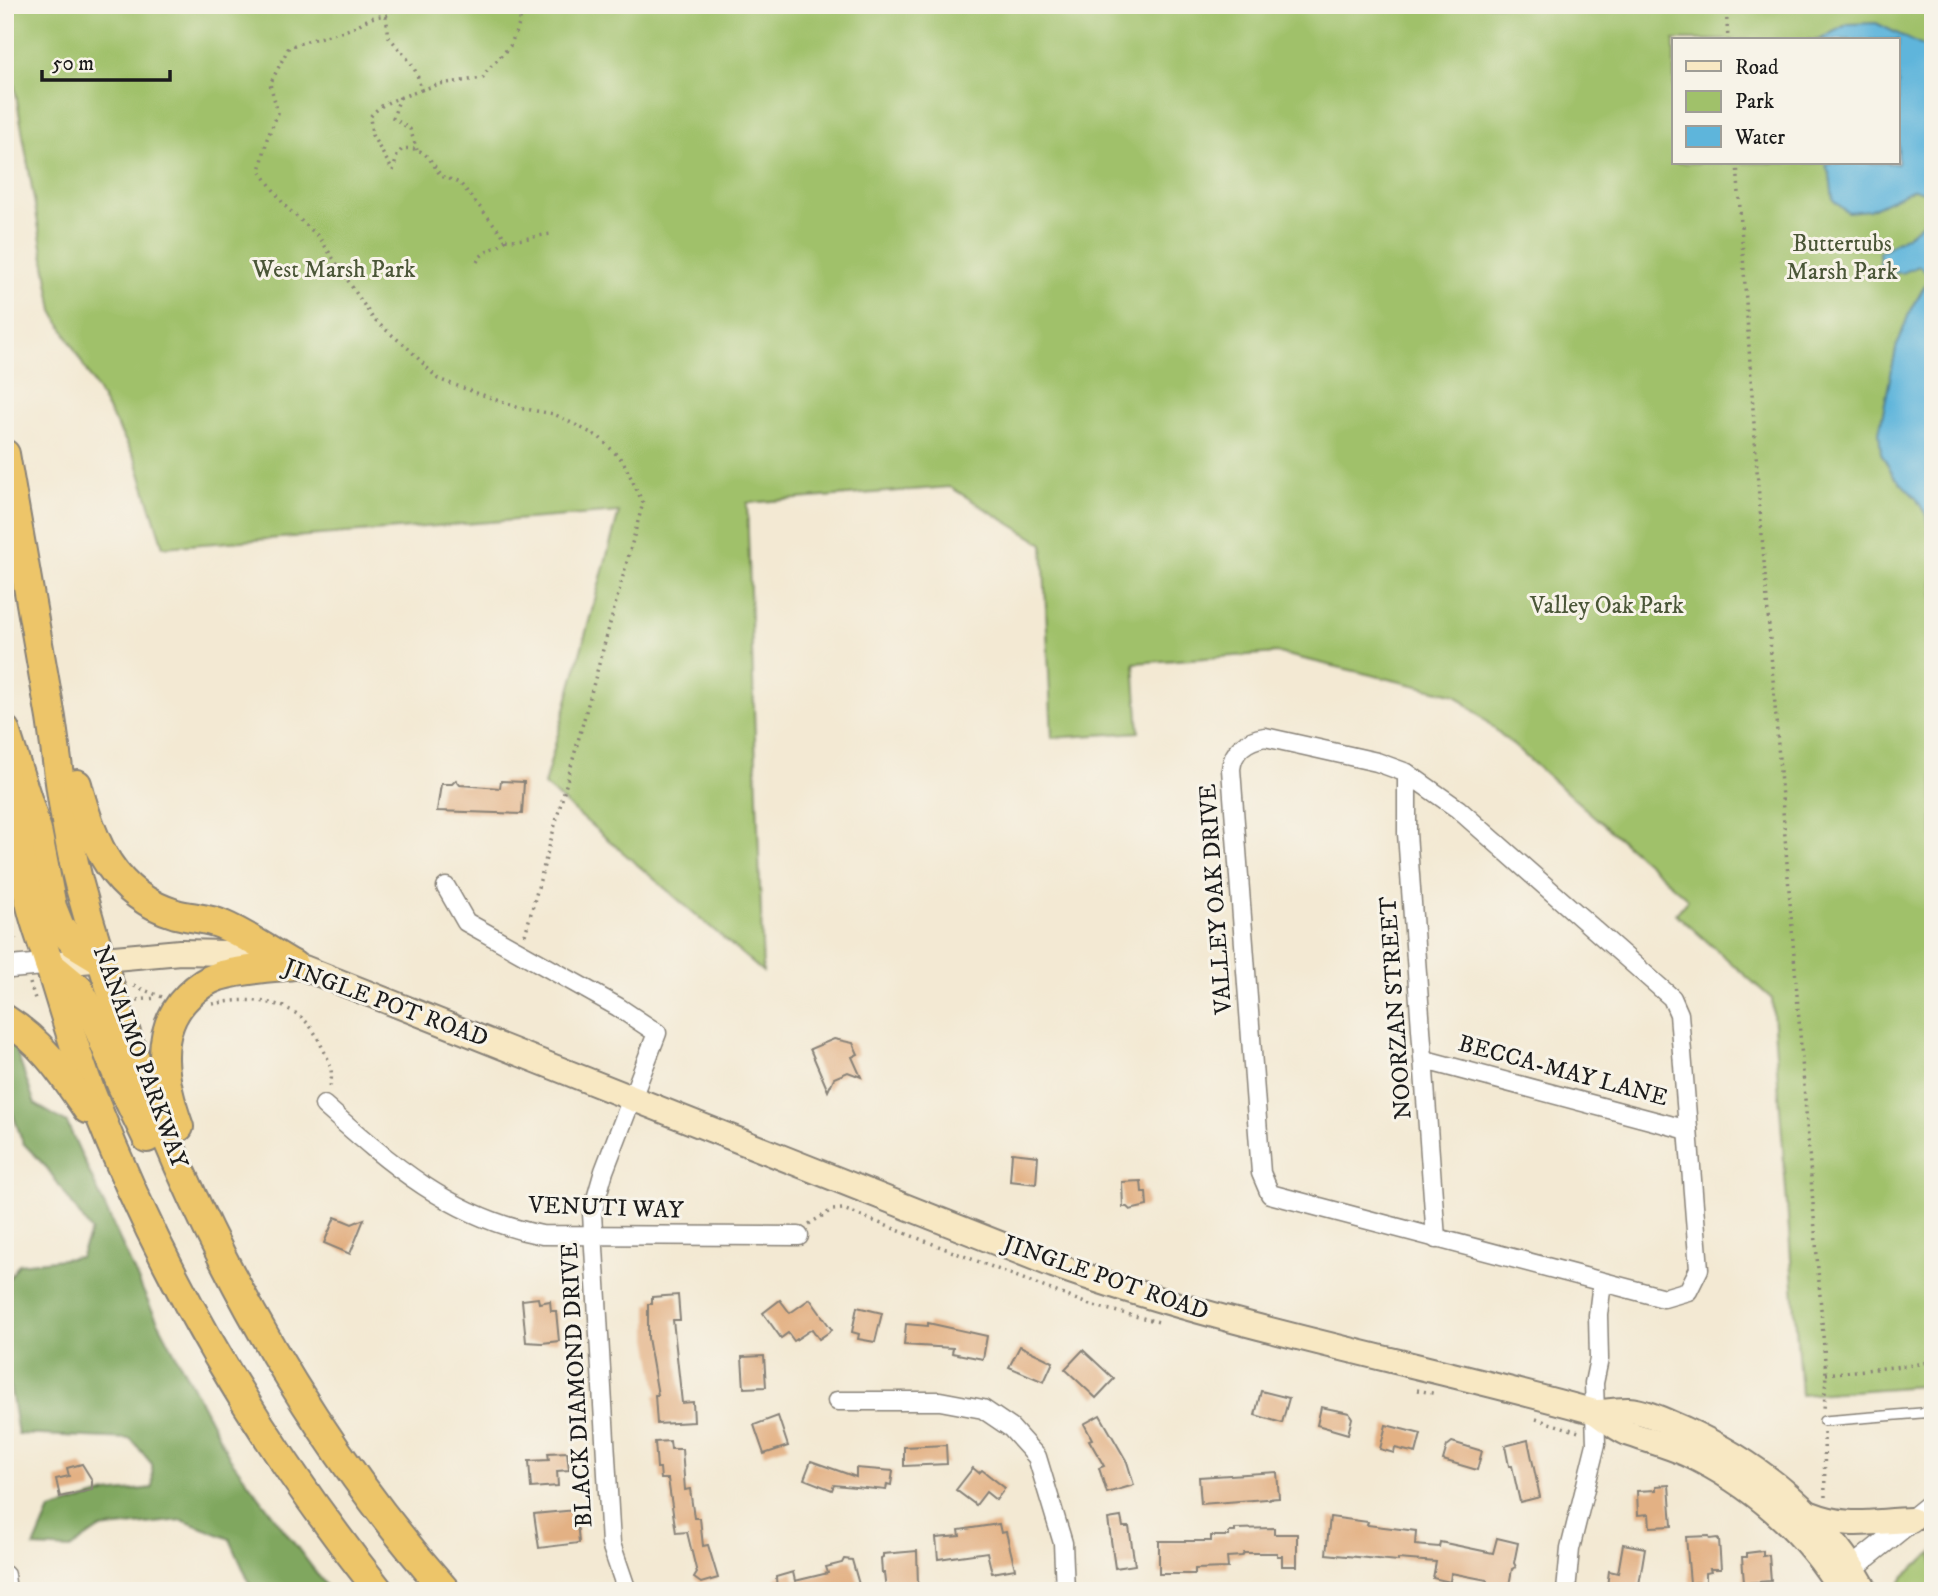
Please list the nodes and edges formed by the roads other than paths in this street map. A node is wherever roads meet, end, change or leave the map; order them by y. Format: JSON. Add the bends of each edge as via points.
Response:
{"nodes":[{"id":1,"x":5,"y":454,"type":"edge"},
{"id":2,"x":38,"y":642,"type":"junction"},
{"id":3,"x":5,"y":730,"type":"edge"},
{"id":4,"x":1407,"y":773,"type":"junction"},
{"id":5,"x":5,"y":776,"type":"edge"},
{"id":6,"x":446,"y":887,"type":"dead end"},
{"id":7,"x":102,"y":960,"type":"junction"},
{"id":8,"x":50,"y":964,"type":"junction"},
{"id":9,"x":293,"y":965,"type":"junction"},
{"id":10,"x":5,"y":968,"type":"edge"},
{"id":11,"x":5,"y":1019,"type":"edge"},
{"id":12,"x":1424,"y":1060,"type":"junction"},
{"id":13,"x":632,"y":1097,"type":"junction"},
{"id":14,"x":324,"y":1105,"type":"road end"},
{"id":15,"x":1688,"y":1129,"type":"junction"},
{"id":16,"x":108,"y":1135,"type":"junction"},
{"id":17,"x":196,"y":1205,"type":"junction"},
{"id":18,"x":592,"y":1235,"type":"junction"},
{"id":19,"x":799,"y":1236,"type":"dead end"},
{"id":20,"x":1437,"y":1239,"type":"junction"},
{"id":21,"x":1602,"y":1282,"type":"junction"},
{"id":22,"x":837,"y":1401,"type":"dead end"},
{"id":23,"x":1595,"y":1412,"type":"junction"},
{"id":24,"x":1933,"y":1412,"type":"edge"},
{"id":25,"x":1824,"y":1421,"type":"road end"},
{"id":26,"x":1933,"y":1503,"type":"edge"},
{"id":27,"x":1816,"y":1508,"type":"junction"},
{"id":28,"x":1911,"y":1520,"type":"junction"},
{"id":29,"x":5,"y":1575,"type":"edge"},
{"id":30,"x":1844,"y":1580,"type":"edge"},
{"id":31,"x":7,"y":1591,"type":"edge"},
{"id":32,"x":379,"y":1591,"type":"edge"},
{"id":33,"x":446,"y":1591,"type":"edge"},
{"id":34,"x":627,"y":1591,"type":"edge"},
{"id":35,"x":1065,"y":1591,"type":"edge"},
{"id":36,"x":1566,"y":1591,"type":"edge"},
{"id":37,"x":1866,"y":1591,"type":"edge"}],
"edges":[{"from":1,"to":2,"type":"highway","name":"NANAIMO PARKWAY"},
{"from":2,"to":7,"type":"highway","name":"NANAIMO PARKWAY","via":[[79,881]]},
{"from":2,"to":9,"type":"highway","via":[[85,816],[116,876],[146,900],[175,913],[222,924]]},
{"from":3,"to":7,"type":"highway","via":[[37,830],[60,927],[74,943]]},
{"from":4,"to":12,"type":"street","name":"NOORZAN STREET","via":[[1407,833]]},
{"from":4,"to":15,"type":"street","name":"VALLEY OAK DRIVE","via":[[1458,808],[1672,998],[1679,1014]]},
{"from":4,"to":20,"type":"street","name":"VALLEY OAK DRIVE","via":[[1265,737],[1241,746],[1231,769],[1263,1181],[1276,1196]]},
{"from":5,"to":8,"type":"highway","via":[[30,904]]},
{"from":6,"to":13,"type":"street","via":[[466,922],[657,1033]]},
{"from":7,"to":8,"type":"main road","name":"JINGLE POT ROAD"},
{"from":7,"to":9,"type":"main road","name":"JINGLE POT ROAD","via":[[180,952],[227,953]]},
{"from":7,"to":17,"type":"highway","name":"NANAIMO PARKWAY","via":[[144,1085]]},
{"from":8,"to":10,"type":"street","name":"JINGLE POT ROAD"},
{"from":8,"to":16,"type":"highway","via":[[72,1040]]},
{"from":8,"to":17,"type":"highway","via":[[79,989],[158,1160]]},
{"from":9,"to":13,"type":"main road","name":"JINGLE POT ROAD"},
{"from":9,"to":17,"type":"highway","via":[[218,977],[190,994],[171,1020],[164,1074],[188,1153]]},
{"from":11,"to":16,"type":"highway","via":[[46,1051]]},
{"from":12,"to":15,"type":"street","name":"BECCA-MAY LANE"},
{"from":12,"to":20,"type":"street","name":"NOORZAN STREET"},
{"from":13,"to":18,"type":"street","name":"BLACK DIAMOND DRIVE","via":[[598,1192]]},
{"from":13,"to":23,"type":"main road","name":"JINGLE POT ROAD","via":[[1111,1285]]},
{"from":14,"to":18,"type":"street","name":"VENUTI WAY","via":[[385,1160],[476,1216],[542,1235]]},
{"from":15,"to":21,"type":"street","name":"VALLEY OAK DRIVE","via":[[1699,1269],[1688,1290],[1664,1298]]},
{"from":16,"to":32,"type":"highway","via":[[157,1244],[234,1386],[280,1458]]},
{"from":17,"to":33,"type":"highway","name":"NANAIMO PARKWAY","via":[[255,1318],[307,1404]]},
{"from":18,"to":19,"type":"street","name":"VENUTI WAY"},
{"from":18,"to":34,"type":"street","name":"BLACK DIAMOND DRIVE","via":[[611,1544]]},
{"from":20,"to":21,"type":"street","name":"VALLEY OAK DRIVE"},
{"from":21,"to":23,"type":"street"},
{"from":22,"to":35,"type":"street","via":[[940,1401],[983,1409],[1011,1428],[1037,1457],[1063,1543]]},
{"from":23,"to":27,"type":"main road","name":"JINGLE POT ROAD","via":[[1630,1410],[1669,1422],[1743,1460]]},
{"from":23,"to":30,"type":"main road","name":"JINGLE POT ROAD","via":[[1624,1432],[1688,1455],[1742,1486]]},
{"from":23,"to":36,"type":"street","via":[[1596,1444],[1570,1549]]},
{"from":24,"to":25,"type":"lane"},
{"from":26,"to":28,"type":"street"},
{"from":27,"to":28,"type":"main road","via":[[1829,1521]]},
{"from":27,"to":30,"type":"main road","name":"JINGLE POT ROAD"},
{"from":28,"to":30,"type":"street"},
{"from":29,"to":31,"type":"street"},
{"from":30,"to":37,"type":"main road"}]}
